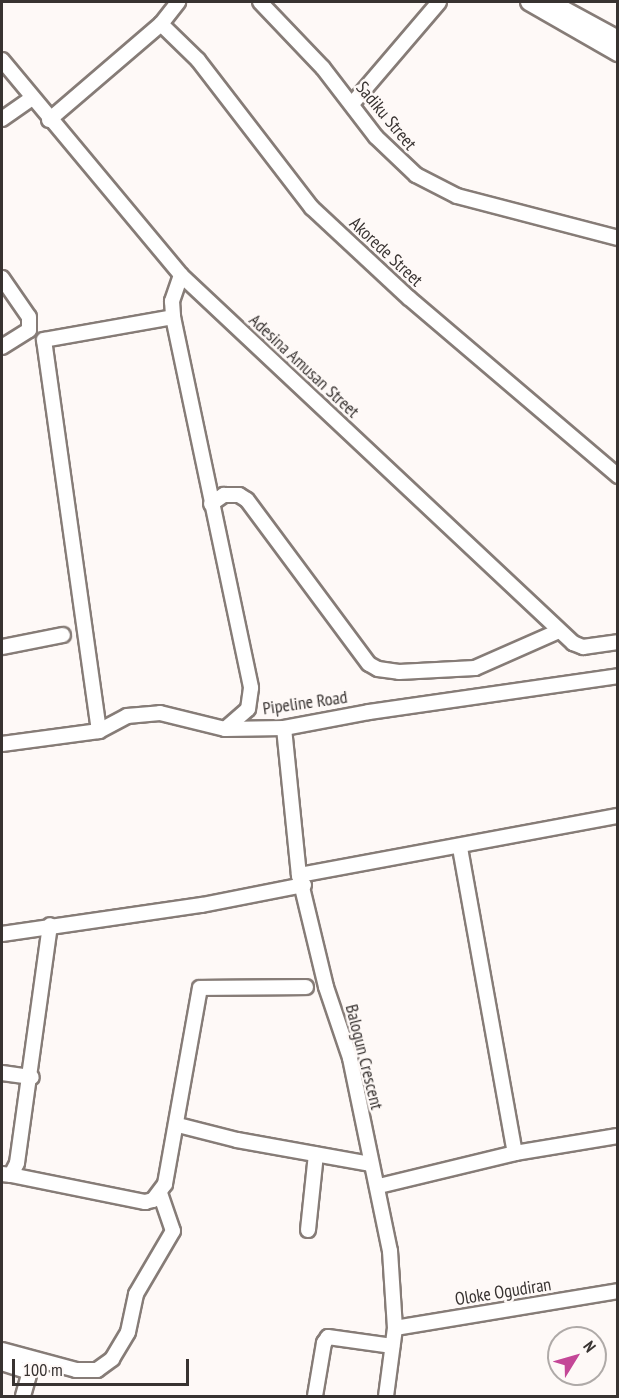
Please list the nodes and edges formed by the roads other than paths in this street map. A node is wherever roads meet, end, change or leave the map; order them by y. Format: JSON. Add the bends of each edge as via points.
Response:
{"nodes":[{"id":1,"x":178,"y":2,"type":"edge"},
{"id":2,"x":260,"y":2,"type":"edge"},
{"id":3,"x":439,"y":2,"type":"edge"},
{"id":4,"x":542,"y":4,"type":"edge"},
{"id":5,"x":161,"y":24,"type":"junction"},
{"id":6,"x":618,"y":39,"type":"edge"},
{"id":7,"x":618,"y":53,"type":"edge"},
{"id":8,"x":2,"y":60,"type":"edge"},
{"id":9,"x":31,"y":99,"type":"junction"},
{"id":10,"x":352,"y":104,"type":"junction"},
{"id":11,"x":2,"y":119,"type":"edge"},
{"id":12,"x":49,"y":120,"type":"junction"},
{"id":13,"x":618,"y":238,"type":"edge"},
{"id":14,"x":181,"y":275,"type":"junction"},
{"id":15,"x":2,"y":278,"type":"edge"},
{"id":16,"x":173,"y":317,"type":"junction"},
{"id":17,"x":2,"y":346,"type":"edge"},
{"id":18,"x":618,"y":476,"type":"edge"},
{"id":19,"x":211,"y":504,"type":"junction"},
{"id":20,"x":559,"y":631,"type":"junction"},
{"id":21,"x":63,"y":635,"type":"dead end"},
{"id":22,"x":618,"y":642,"type":"edge"},
{"id":23,"x":2,"y":647,"type":"edge"},
{"id":24,"x":618,"y":676,"type":"edge"},
{"id":25,"x":284,"y":728,"type":"junction"},
{"id":26,"x":225,"y":729,"type":"junction"},
{"id":27,"x":99,"y":731,"type":"junction"},
{"id":28,"x":2,"y":744,"type":"edge"},
{"id":29,"x":618,"y":816,"type":"edge"},
{"id":30,"x":460,"y":848,"type":"junction"},
{"id":31,"x":302,"y":880,"type":"junction"},
{"id":32,"x":50,"y":925,"type":"junction"},
{"id":33,"x":2,"y":934,"type":"edge"},
{"id":34,"x":306,"y":987,"type":"dead end"},
{"id":35,"x":2,"y":1073,"type":"edge"},
{"id":36,"x":32,"y":1077,"type":"junction"},
{"id":37,"x":178,"y":1125,"type":"junction"},
{"id":38,"x":618,"y":1136,"type":"edge"},
{"id":39,"x":515,"y":1153,"type":"junction"},
{"id":40,"x":316,"y":1154,"type":"junction"},
{"id":41,"x":370,"y":1164,"type":"junction"},
{"id":42,"x":6,"y":1175,"type":"edge"},
{"id":43,"x":379,"y":1186,"type":"junction"},
{"id":44,"x":160,"y":1194,"type":"junction"},
{"id":45,"x":308,"y":1230,"type":"dead end"},
{"id":46,"x":618,"y":1291,"type":"edge"},
{"id":47,"x":395,"y":1328,"type":"junction"},
{"id":48,"x":392,"y":1346,"type":"junction"},
{"id":49,"x":2,"y":1350,"type":"edge"},
{"id":50,"x":2,"y":1363,"type":"edge"},
{"id":51,"x":23,"y":1396,"type":"edge"},
{"id":52,"x":315,"y":1396,"type":"edge"},
{"id":53,"x":386,"y":1396,"type":"edge"}],
"edges":[{"from":1,"to":5,"type":"street"},
{"from":2,"to":10,"type":"street","name":"Sadiku Street"},
{"from":3,"to":10,"type":"street"},
{"from":4,"to":6,"type":"main road"},
{"from":4,"to":7,"type":"main road"},
{"from":5,"to":12,"type":"street"},
{"from":5,"to":18,"type":"street","name":"Akorede Street","via":[[198,60],[312,208],[409,298]]},
{"from":8,"to":9,"type":"street","name":"Adesina Amusan Street"},
{"from":9,"to":11,"type":"street"},
{"from":9,"to":12,"type":"street","name":"Adesina Amusan Street"},
{"from":10,"to":13,"type":"street","name":"Sadiku Street","via":[[399,161],[438,189]]},
{"from":12,"to":14,"type":"street","name":"Adesina Amusan Street"},
{"from":14,"to":16,"type":"street","via":[[172,302]]},
{"from":14,"to":20,"type":"street","name":"Adesina Amusan Street"},
{"from":15,"to":17,"type":"street","via":[[29,317],[29,330]]},
{"from":16,"to":19,"type":"street"},
{"from":16,"to":27,"type":"street","via":[[44,340]]},
{"from":19,"to":20,"type":"street","via":[[224,495],[239,495],[247,500],[369,664],[378,669],[399,672],[475,668]]},
{"from":19,"to":26,"type":"street","via":[[251,688],[248,709]]},
{"from":20,"to":22,"type":"street","name":"Adesina Amusan Street","via":[[583,647]]},
{"from":21,"to":23,"type":"street"},
{"from":24,"to":25,"type":"street","name":"Pipeline Road"},
{"from":25,"to":26,"type":"street","name":"Pipeline Road"},
{"from":25,"to":31,"type":"street","name":"Balogun Crescent"},
{"from":26,"to":27,"type":"street","name":"Pipeline Road","via":[[160,713],[127,716]]},
{"from":27,"to":28,"type":"street","name":"Pipeline Road"},
{"from":29,"to":30,"type":"street"},
{"from":30,"to":31,"type":"street"},
{"from":30,"to":39,"type":"street"},
{"from":31,"to":32,"type":"street","via":[[202,905]]},
{"from":31,"to":41,"type":"street","name":"Balogun Crescent","via":[[326,987],[350,1058]]},
{"from":32,"to":33,"type":"street"},
{"from":32,"to":36,"type":"street"},
{"from":34,"to":37,"type":"street","via":[[200,988]]},
{"from":35,"to":36,"type":"street"},
{"from":36,"to":42,"type":"street","via":[[17,1163]]},
{"from":37,"to":40,"type":"street"},
{"from":37,"to":44,"type":"street"},
{"from":38,"to":39,"type":"street"},
{"from":39,"to":43,"type":"street"},
{"from":40,"to":41,"type":"street"},
{"from":40,"to":45,"type":"street"},
{"from":41,"to":43,"type":"street","name":"Balogun Crescent"},
{"from":42,"to":44,"type":"street","via":[[145,1202]]},
{"from":43,"to":47,"type":"street","name":"Balogun Crescent","via":[[390,1251]]},
{"from":44,"to":49,"type":"street","via":[[173,1231],[136,1293],[128,1332],[112,1359],[97,1370],[76,1370]]},
{"from":46,"to":47,"type":"street","name":"Oloke Ogudiran"},
{"from":47,"to":48,"type":"street","name":"Balogun Crescent"},
{"from":48,"to":52,"type":"street","via":[[328,1337]]},
{"from":48,"to":53,"type":"street","name":"Balogun Crescent"},
{"from":50,"to":51,"type":"street","via":[[27,1371]]}]}
